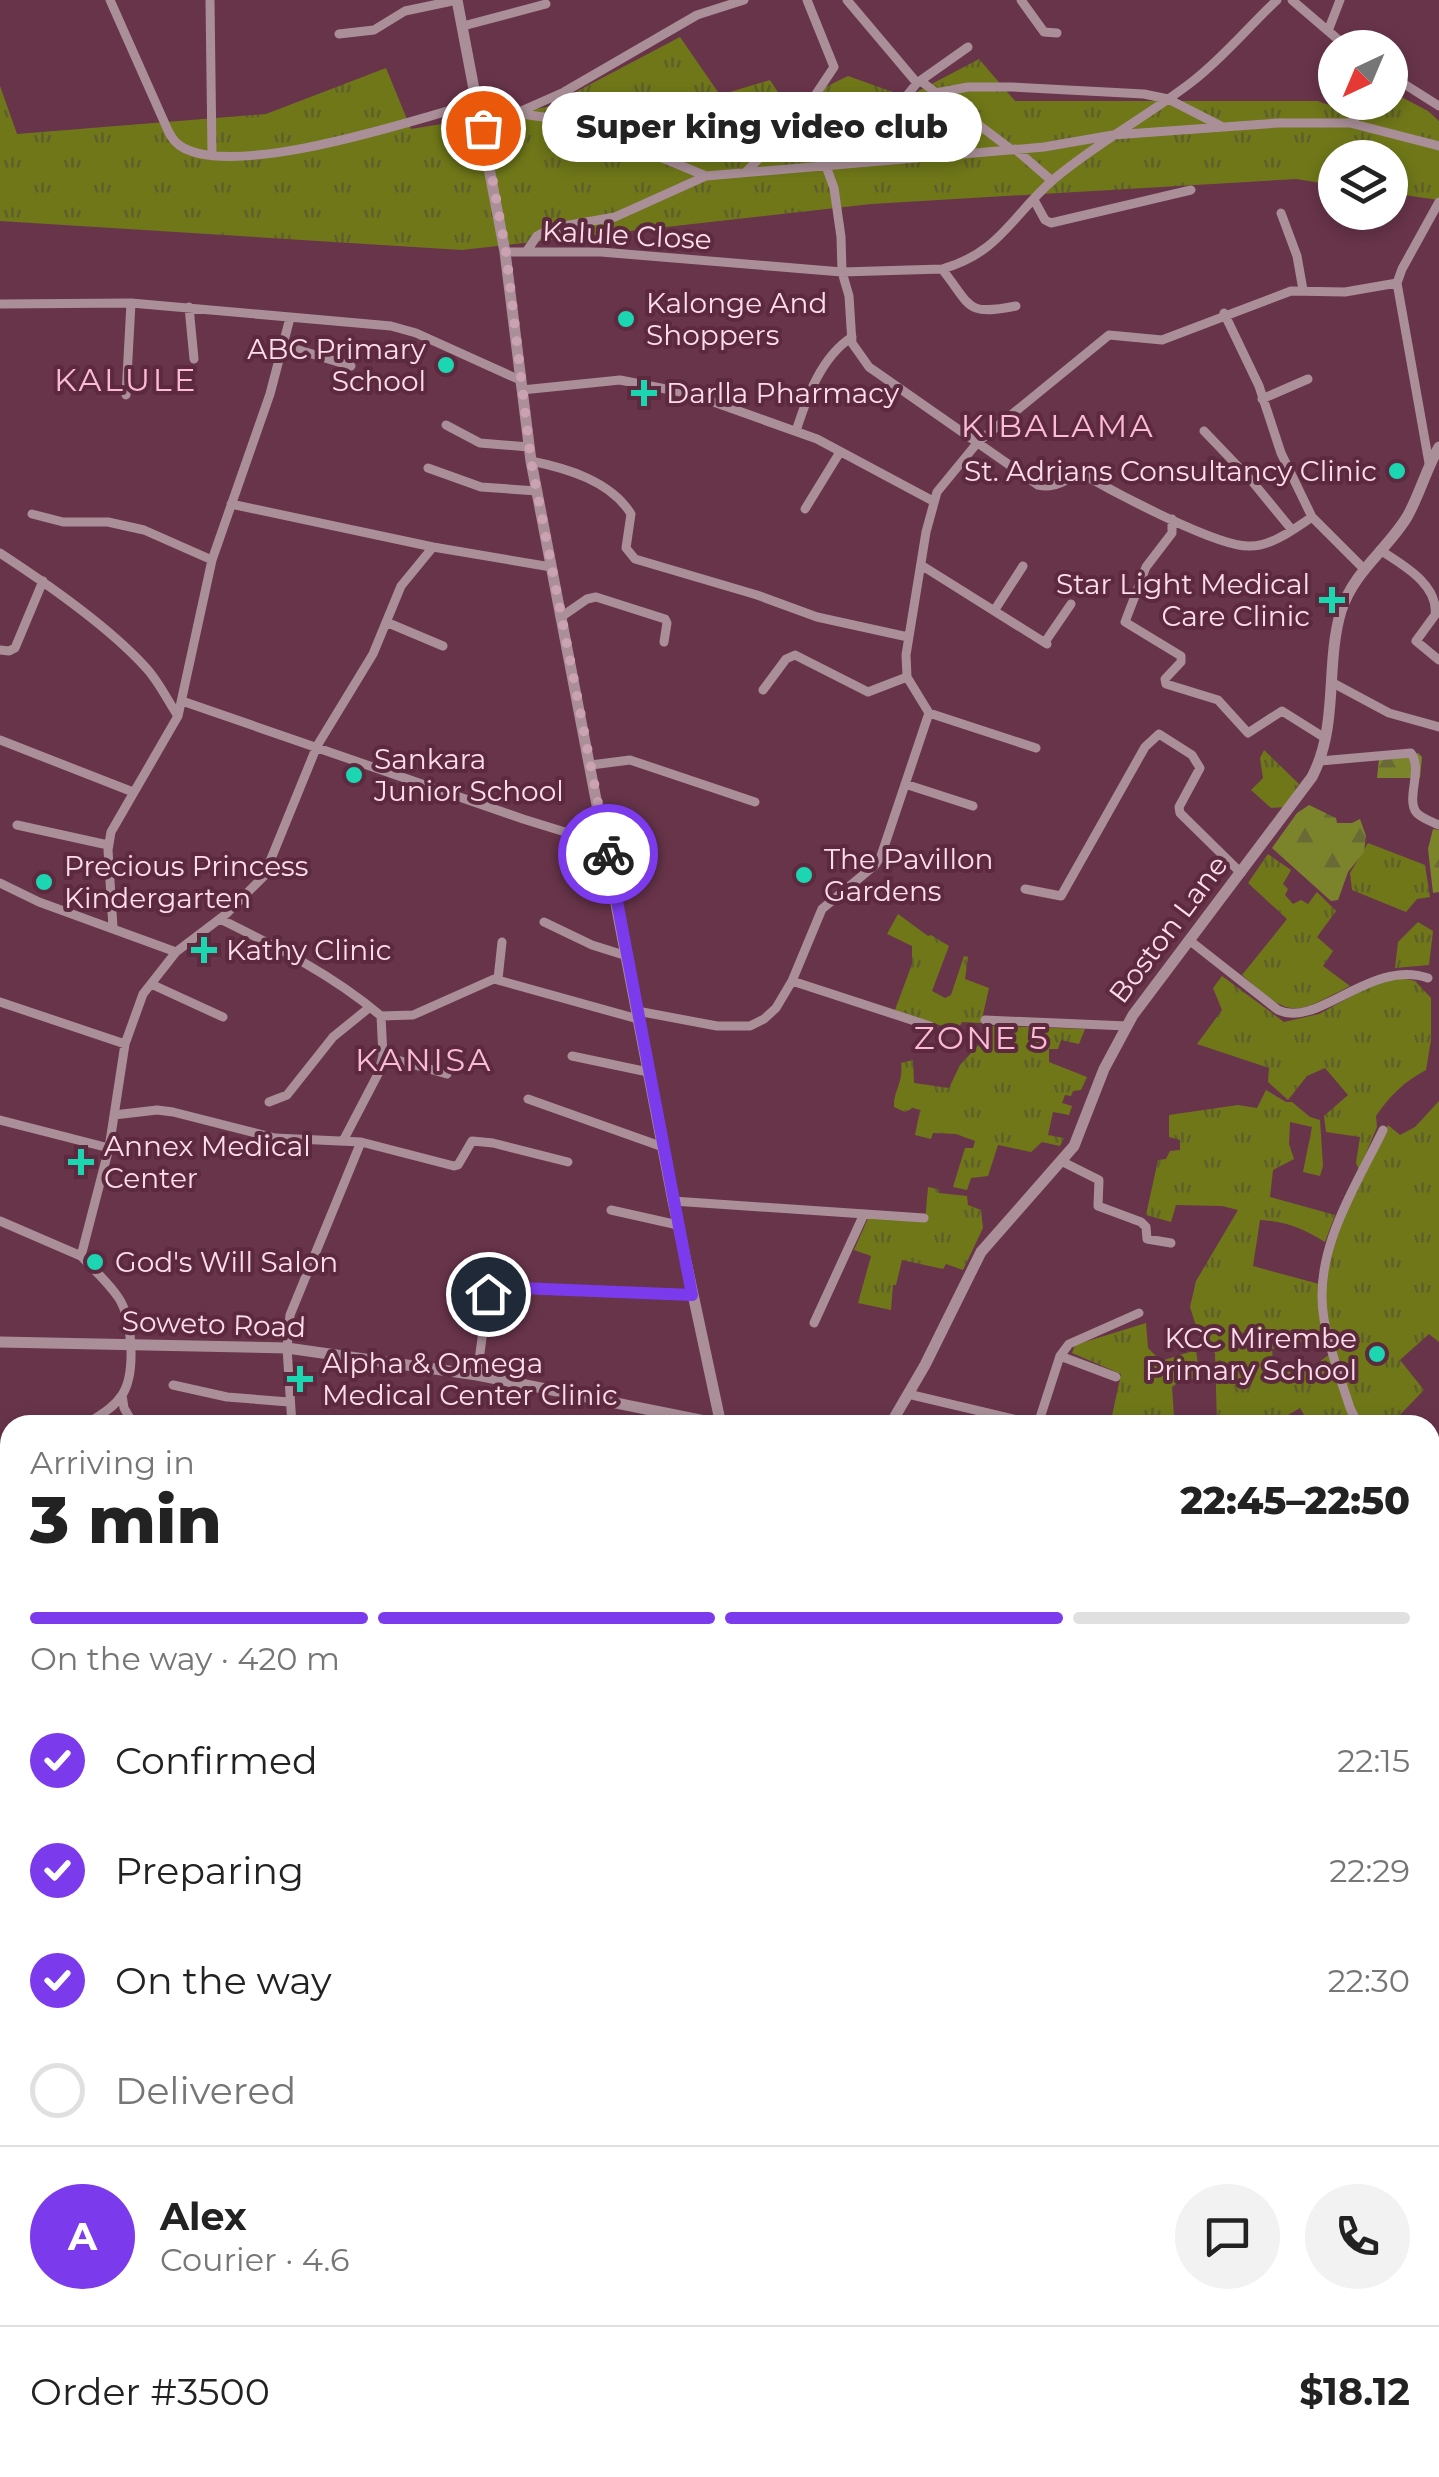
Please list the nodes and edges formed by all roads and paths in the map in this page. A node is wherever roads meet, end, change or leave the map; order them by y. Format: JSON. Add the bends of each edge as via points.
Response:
{"nodes":[{"id":1,"x":110,"y":0,"type":"edge"},
{"id":2,"x":210,"y":0,"type":"edge"},
{"id":3,"x":457,"y":0,"type":"edge"},
{"id":4,"x":744,"y":0,"type":"edge"},
{"id":5,"x":807,"y":0,"type":"edge"},
{"id":6,"x":848,"y":0,"type":"edge"},
{"id":7,"x":1021,"y":0,"type":"edge"},
{"id":8,"x":1277,"y":0,"type":"edge"},
{"id":9,"x":1292,"y":0,"type":"edge"},
{"id":10,"x":1340,"y":0,"type":"edge"},
{"id":11,"x":546,"y":4,"type":"dead end"},
{"id":12,"x":462,"y":26,"type":"junction"},
{"id":13,"x":1327,"y":30,"type":"edge"},
{"id":14,"x":1328,"y":30,"type":"edge"},
{"id":15,"x":1057,"y":33,"type":"dead end"},
{"id":16,"x":339,"y":34,"type":"dead end"},
{"id":17,"x":968,"y":47,"type":"dead end"},
{"id":18,"x":920,"y":83,"type":"junction"},
{"id":19,"x":1408,"y":86,"type":"edge"},
{"id":20,"x":936,"y":92,"type":"junction"},
{"id":21,"x":1168,"y":99,"type":"junction"},
{"id":22,"x":478,"y":102,"type":"junction"},
{"id":23,"x":1439,"y":106,"type":"edge"},
{"id":24,"x":806,"y":110,"type":"junction"},
{"id":25,"x":521,"y":114,"type":"junction"},
{"id":26,"x":1353,"y":120,"type":"edge"},
{"id":27,"x":1350,"y":123,"type":"junction"},
{"id":28,"x":483,"y":128,"type":"junction"},
{"id":29,"x":1224,"y":128,"type":"junction"},
{"id":30,"x":1113,"y":135,"type":"junction"},
{"id":31,"x":1439,"y":146,"type":"edge"},
{"id":32,"x":1014,"y":149,"type":"junction"},
{"id":33,"x":212,"y":154,"type":"junction"},
{"id":34,"x":856,"y":164,"type":"junction"},
{"id":35,"x":827,"y":167,"type":"junction"},
{"id":36,"x":745,"y":173,"type":"junction"},
{"id":37,"x":706,"y":176,"type":"junction"},
{"id":38,"x":1052,"y":181,"type":"junction"},
{"id":39,"x":1191,"y":190,"type":"dead end"},
{"id":40,"x":1034,"y":200,"type":"junction"},
{"id":41,"x":1439,"y":202,"type":"edge"},
{"id":42,"x":1281,"y":213,"type":"dead end"},
{"id":43,"x":506,"y":252,"type":"junction"},
{"id":44,"x":526,"y":252,"type":"junction"},
{"id":45,"x":942,"y":268,"type":"junction"},
{"id":46,"x":842,"y":272,"type":"junction"},
{"id":47,"x":1397,"y":284,"type":"junction"},
{"id":48,"x":1303,"y":290,"type":"junction"},
{"id":49,"x":131,"y":302,"type":"junction"},
{"id":50,"x":0,"y":304,"type":"edge"},
{"id":51,"x":188,"y":306,"type":"junction"},
{"id":52,"x":1016,"y":306,"type":"dead end"},
{"id":53,"x":1224,"y":313,"type":"junction"},
{"id":54,"x":290,"y":318,"type":"junction"},
{"id":55,"x":852,"y":338,"type":"junction"},
{"id":56,"x":283,"y":345,"type":"junction"},
{"id":57,"x":194,"y":359,"type":"dead end"},
{"id":58,"x":352,"y":366,"type":"dead end"},
{"id":59,"x":1308,"y":378,"type":"dead end"},
{"id":60,"x":521,"y":385,"type":"junction"},
{"id":61,"x":126,"y":395,"type":"dead end"},
{"id":62,"x":1262,"y":399,"type":"junction"},
{"id":63,"x":446,"y":425,"type":"dead end"},
{"id":64,"x":796,"y":430,"type":"junction"},
{"id":65,"x":1204,"y":431,"type":"dead end"},
{"id":66,"x":978,"y":442,"type":"junction"},
{"id":67,"x":529,"y":447,"type":"junction"},
{"id":68,"x":1439,"y":447,"type":"edge"},
{"id":69,"x":840,"y":452,"type":"junction"},
{"id":70,"x":531,"y":461,"type":"junction"},
{"id":71,"x":1429,"y":463,"type":"junction"},
{"id":72,"x":428,"y":468,"type":"dead end"},
{"id":73,"x":537,"y":491,"type":"junction"},
{"id":74,"x":934,"y":501,"type":"junction"},
{"id":75,"x":231,"y":504,"type":"junction"},
{"id":76,"x":805,"y":508,"type":"dead end"},
{"id":77,"x":32,"y":514,"type":"dead end"},
{"id":78,"x":1312,"y":517,"type":"junction"},
{"id":79,"x":1172,"y":519,"type":"junction"},
{"id":80,"x":1292,"y":530,"type":"junction"},
{"id":81,"x":434,"y":547,"type":"junction"},
{"id":82,"x":1380,"y":550,"type":"junction"},
{"id":83,"x":0,"y":553,"type":"edge"},
{"id":84,"x":212,"y":560,"type":"junction"},
{"id":85,"x":920,"y":565,"type":"junction"},
{"id":86,"x":1023,"y":566,"type":"dead end"},
{"id":87,"x":551,"y":568,"type":"junction"},
{"id":88,"x":1363,"y":568,"type":"junction"},
{"id":89,"x":43,"y":581,"type":"junction"},
{"id":90,"x":1070,"y":604,"type":"dead end"},
{"id":91,"x":994,"y":611,"type":"junction"},
{"id":92,"x":561,"y":617,"type":"junction"},
{"id":93,"x":386,"y":622,"type":"junction"},
{"id":94,"x":908,"y":637,"type":"junction"},
{"id":95,"x":664,"y":642,"type":"dead end"},
{"id":96,"x":444,"y":646,"type":"dead end"},
{"id":97,"x":0,"y":650,"type":"edge"},
{"id":98,"x":1439,"y":660,"type":"edge"},
{"id":99,"x":907,"y":677,"type":"junction"},
{"id":100,"x":1334,"y":683,"type":"junction"},
{"id":101,"x":763,"y":690,"type":"dead end"},
{"id":102,"x":182,"y":701,"type":"junction"},
{"id":103,"x":929,"y":713,"type":"junction"},
{"id":104,"x":178,"y":716,"type":"junction"},
{"id":105,"x":1439,"y":727,"type":"edge"},
{"id":106,"x":1326,"y":738,"type":"junction"},
{"id":107,"x":0,"y":740,"type":"edge"},
{"id":108,"x":317,"y":746,"type":"junction"},
{"id":109,"x":1036,"y":748,"type":"dead end"},
{"id":110,"x":1320,"y":761,"type":"junction"},
{"id":111,"x":590,"y":765,"type":"junction"},
{"id":112,"x":905,"y":784,"type":"junction"},
{"id":113,"x":133,"y":792,"type":"junction"},
{"id":114,"x":756,"y":802,"type":"dead end"},
{"id":115,"x":973,"y":806,"type":"dead end"},
{"id":116,"x":17,"y":825,"type":"dead end"},
{"id":117,"x":1439,"y":825,"type":"edge"},
{"id":118,"x":108,"y":845,"type":"junction"},
{"id":119,"x":607,"y":845,"type":"junction"},
{"id":120,"x":1241,"y":873,"type":"junction"},
{"id":121,"x":0,"y":882,"type":"edge"},
{"id":122,"x":1025,"y":889,"type":"dead end"},
{"id":123,"x":220,"y":918,"type":"junction"},
{"id":124,"x":544,"y":922,"type":"dead end"},
{"id":125,"x":113,"y":927,"type":"junction"},
{"id":126,"x":1189,"y":940,"type":"junction"},
{"id":127,"x":502,"y":942,"type":"dead end"},
{"id":128,"x":176,"y":952,"type":"junction"},
{"id":129,"x":627,"y":956,"type":"junction"},
{"id":130,"x":1428,"y":978,"type":"dead end"},
{"id":131,"x":498,"y":979,"type":"junction"},
{"id":132,"x":792,"y":981,"type":"junction"},
{"id":133,"x":151,"y":984,"type":"junction"},
{"id":134,"x":0,"y":1002,"type":"edge"},
{"id":135,"x":370,"y":1007,"type":"junction"},
{"id":136,"x":638,"y":1015,"type":"junction"},
{"id":137,"x":381,"y":1016,"type":"junction"},
{"id":138,"x":223,"y":1017,"type":"dead end"},
{"id":139,"x":986,"y":1020,"type":"dead end"},
{"id":140,"x":930,"y":1026,"type":"dead end"},
{"id":141,"x":1126,"y":1026,"type":"junction"},
{"id":142,"x":125,"y":1044,"type":"junction"},
{"id":143,"x":383,"y":1056,"type":"junction"},
{"id":144,"x":572,"y":1056,"type":"dead end"},
{"id":145,"x":648,"y":1072,"type":"junction"},
{"id":146,"x":447,"y":1074,"type":"dead end"},
{"id":147,"x":528,"y":1100,"type":"dead end"},
{"id":148,"x":269,"y":1102,"type":"dead end"},
{"id":149,"x":114,"y":1115,"type":"junction"},
{"id":150,"x":0,"y":1120,"type":"edge"},
{"id":151,"x":1383,"y":1130,"type":"dead end"},
{"id":152,"x":343,"y":1141,"type":"junction"},
{"id":153,"x":362,"y":1142,"type":"junction"},
{"id":154,"x":663,"y":1147,"type":"junction"},
{"id":155,"x":109,"y":1148,"type":"junction"},
{"id":156,"x":568,"y":1162,"type":"dead end"},
{"id":157,"x":1063,"y":1162,"type":"junction"},
{"id":158,"x":673,"y":1201,"type":"junction"},
{"id":159,"x":611,"y":1210,"type":"dead end"},
{"id":160,"x":864,"y":1214,"type":"junction"},
{"id":161,"x":924,"y":1218,"type":"dead end"},
{"id":162,"x":0,"y":1222,"type":"edge"},
{"id":163,"x":678,"y":1225,"type":"junction"},
{"id":164,"x":1171,"y":1243,"type":"dead end"},
{"id":165,"x":81,"y":1256,"type":"junction"},
{"id":166,"x":692,"y":1295,"type":"junction"},
{"id":167,"x":1139,"y":1314,"type":"dead end"},
{"id":168,"x":814,"y":1323,"type":"dead end"},
{"id":169,"x":0,"y":1342,"type":"edge"},
{"id":170,"x":130,"y":1345,"type":"junction"},
{"id":171,"x":286,"y":1348,"type":"junction"},
{"id":172,"x":1060,"y":1356,"type":"junction"},
{"id":173,"x":478,"y":1374,"type":"junction"},
{"id":174,"x":1116,"y":1377,"type":"dead end"},
{"id":175,"x":173,"y":1385,"type":"dead end"},
{"id":176,"x":908,"y":1394,"type":"junction"},
{"id":177,"x":122,"y":1395,"type":"junction"},
{"id":178,"x":289,"y":1402,"type":"junction"},
{"id":179,"x":100,"y":1415,"type":"edge"},
{"id":180,"x":128,"y":1415,"type":"edge"},
{"id":181,"x":291,"y":1415,"type":"edge"},
{"id":182,"x":673,"y":1415,"type":"edge"},
{"id":183,"x":718,"y":1415,"type":"edge"},
{"id":184,"x":896,"y":1415,"type":"edge"},
{"id":185,"x":996,"y":1415,"type":"edge"},
{"id":186,"x":1041,"y":1415,"type":"edge"},
{"id":187,"x":1354,"y":1415,"type":"edge"}],
"edges":[{"from":1,"to":33,"type":"street","via":[[172,139]]},
{"from":2,"to":33,"type":"street"},
{"from":3,"to":12,"type":"street"},
{"from":3,"to":16,"type":"street","via":[[405,11],[374,30]]},
{"from":4,"to":25,"type":"street","via":[[697,15]]},
{"from":5,"to":24,"type":"street","via":[[834,67]]},
{"from":6,"to":18,"type":"street"},
{"from":7,"to":15,"type":"street","via":[[1044,32]]},
{"from":8,"to":21,"type":"street"},
{"from":9,"to":13,"type":"street"},
{"from":10,"to":14,"type":"street"},
{"from":11,"to":12,"type":"street"},
{"from":12,"to":22,"type":"street"},
{"from":17,"to":18,"type":"street"},
{"from":18,"to":20,"type":"street"},
{"from":18,"to":34,"type":"street"},
{"from":19,"to":23,"type":"street"},
{"from":20,"to":21,"type":"street","via":[[1012,87]]},
{"from":20,"to":32,"type":"street"},
{"from":21,"to":29,"type":"street"},
{"from":21,"to":30,"type":"street"},
{"from":22,"to":28,"type":"street"},
{"from":22,"to":33,"type":"street","via":[[308,148]]},
{"from":24,"to":35,"type":"street"},
{"from":24,"to":36,"type":"street"},
{"from":25,"to":28,"type":"street"},
{"from":25,"to":37,"type":"street","via":[[573,120]]},
{"from":26,"to":27,"type":"street"},
{"from":27,"to":29,"type":"street"},
{"from":27,"to":31,"type":"street"},
{"from":28,"to":43,"type":"street"},
{"from":29,"to":30,"type":"street"},
{"from":30,"to":32,"type":"street"},
{"from":30,"to":38,"type":"street"},
{"from":32,"to":34,"type":"street"},
{"from":32,"to":38,"type":"street"},
{"from":34,"to":35,"type":"street"},
{"from":35,"to":36,"type":"street"},
{"from":35,"to":46,"type":"street"},
{"from":36,"to":37,"type":"street"},
{"from":37,"to":44,"type":"street","via":[[616,217],[552,228]]},
{"from":38,"to":40,"type":"street"},
{"from":39,"to":40,"type":"street","via":[[1048,223]]},
{"from":40,"to":45,"type":"street","via":[[994,245]]},
{"from":41,"to":47,"type":"street"},
{"from":42,"to":48,"type":"street"},
{"from":43,"to":44,"type":"street","name":"Kalule Close"},
{"from":43,"to":60,"type":"street"},
{"from":44,"to":46,"type":"street","name":"Kalule Close"},
{"from":45,"to":46,"type":"street","name":"Kalule Close"},
{"from":45,"to":52,"type":"street","via":[[972,308]]},
{"from":46,"to":55,"type":"street"},
{"from":47,"to":48,"type":"street"},
{"from":47,"to":71,"type":"street"},
{"from":48,"to":53,"type":"street"},
{"from":49,"to":50,"type":"street"},
{"from":49,"to":51,"type":"street"},
{"from":49,"to":61,"type":"street"},
{"from":51,"to":54,"type":"street"},
{"from":51,"to":57,"type":"street"},
{"from":53,"to":62,"type":"street"},
{"from":53,"to":66,"type":"street","via":[[1162,340],[1103,337]]},
{"from":54,"to":56,"type":"street"},
{"from":54,"to":60,"type":"street","via":[[405,329]]},
{"from":55,"to":64,"type":"street","via":[[820,372]]},
{"from":55,"to":66,"type":"street","via":[[869,368]]},
{"from":56,"to":58,"type":"street"},
{"from":56,"to":75,"type":"street"},
{"from":59,"to":62,"type":"street"},
{"from":60,"to":64,"type":"street","via":[[626,381],[692,394]]},
{"from":60,"to":67,"type":"street"},
{"from":62,"to":78,"type":"street"},
{"from":63,"to":67,"type":"street","via":[[480,443]]},
{"from":64,"to":69,"type":"street"},
{"from":65,"to":80,"type":"street"},
{"from":66,"to":74,"type":"street"},
{"from":66,"to":79,"type":"street","via":[[1038,484],[1052,487],[1086,476]]},
{"from":67,"to":70,"type":"street"},
{"from":68,"to":71,"type":"street","name":"Boston Lane"},
{"from":69,"to":74,"type":"street"},
{"from":69,"to":76,"type":"street"},
{"from":70,"to":73,"type":"street"},
{"from":70,"to":94,"type":"street","via":[[572,470],[625,504],[631,514],[626,548],[635,560],[817,617]]},
{"from":71,"to":82,"type":"street","name":"Boston Lane","via":[[1407,516]]},
{"from":72,"to":73,"type":"street","via":[[481,487]]},
{"from":73,"to":87,"type":"street"},
{"from":74,"to":85,"type":"street"},
{"from":75,"to":81,"type":"street"},
{"from":75,"to":84,"type":"street"},
{"from":77,"to":84,"type":"street","via":[[144,530]]},
{"from":78,"to":80,"type":"street"},
{"from":78,"to":88,"type":"street"},
{"from":79,"to":80,"type":"street","via":[[1244,546]]},
{"from":79,"to":106,"type":"street","via":[[1172,533],[1146,567],[1125,622],[1180,656],[1166,684],[1218,700],[1248,733],[1282,711]]},
{"from":81,"to":87,"type":"street"},
{"from":81,"to":93,"type":"street","via":[[401,586]]},
{"from":82,"to":88,"type":"street","name":"Boston Lane"},
{"from":82,"to":98,"type":"street","via":[[1412,571],[1433,598],[1435,615],[1416,642]]},
{"from":83,"to":89,"type":"street"},
{"from":84,"to":102,"type":"street"},
{"from":85,"to":91,"type":"street"},
{"from":85,"to":94,"type":"street"},
{"from":86,"to":91,"type":"street"},
{"from":87,"to":92,"type":"street"},
{"from":88,"to":100,"type":"street","name":"Boston Lane","via":[[1338,624]]},
{"from":89,"to":97,"type":"street","via":[[14,648]]},
{"from":89,"to":104,"type":"street","via":[[146,668]]},
{"from":90,"to":91,"type":"street","via":[[1046,643]]},
{"from":92,"to":95,"type":"street","via":[[596,598],[664,619]]},
{"from":92,"to":111,"type":"street"},
{"from":93,"to":96,"type":"street"},
{"from":93,"to":108,"type":"street"},
{"from":94,"to":99,"type":"street"},
{"from":99,"to":101,"type":"street","via":[[868,692],[795,655]]},
{"from":99,"to":103,"type":"street"},
{"from":100,"to":105,"type":"street","via":[[1389,713]]},
{"from":100,"to":106,"type":"street","name":"Boston Lane"},
{"from":102,"to":104,"type":"street"},
{"from":102,"to":108,"type":"street"},
{"from":103,"to":109,"type":"street"},
{"from":103,"to":112,"type":"street"},
{"from":104,"to":113,"type":"street"},
{"from":106,"to":110,"type":"street","name":"Boston Lane"},
{"from":107,"to":113,"type":"street"},
{"from":108,"to":119,"type":"street"},
{"from":108,"to":123,"type":"street","via":[[264,876]]},
{"from":110,"to":117,"type":"street","via":[[1411,753],[1414,807]]},
{"from":110,"to":120,"type":"street","name":"Boston Lane"},
{"from":111,"to":114,"type":"street","via":[[630,760]]},
{"from":111,"to":119,"type":"street"},
{"from":112,"to":115,"type":"street"},
{"from":112,"to":132,"type":"street","via":[[881,856],[822,909]]},
{"from":113,"to":118,"type":"street"},
{"from":116,"to":118,"type":"street"},
{"from":118,"to":125,"type":"street"},
{"from":119,"to":129,"type":"street"},
{"from":120,"to":122,"type":"street","via":[[1180,812],[1200,768],[1159,734],[1145,746],[1062,896]]},
{"from":120,"to":126,"type":"street","name":"Boston Lane"},
{"from":121,"to":125,"type":"street"},
{"from":123,"to":128,"type":"street"},
{"from":123,"to":135,"type":"street","via":[[295,956]]},
{"from":124,"to":129,"type":"street"},
{"from":125,"to":128,"type":"street"},
{"from":126,"to":130,"type":"street","via":[[1290,1015],[1377,978]]},
{"from":126,"to":141,"type":"street","name":"Boston Lane"},
{"from":127,"to":131,"type":"street"},
{"from":128,"to":133,"type":"street"},
{"from":129,"to":136,"type":"street"},
{"from":131,"to":136,"type":"street"},
{"from":131,"to":137,"type":"street","via":[[413,1014]]},
{"from":132,"to":136,"type":"street","via":[[771,1014],[750,1026]]},
{"from":132,"to":140,"type":"street"},
{"from":133,"to":138,"type":"street"},
{"from":133,"to":142,"type":"street"},
{"from":134,"to":142,"type":"street"},
{"from":135,"to":137,"type":"street"},
{"from":135,"to":148,"type":"street","via":[[326,1044],[286,1095]]},
{"from":136,"to":145,"type":"street"},
{"from":137,"to":143,"type":"street"},
{"from":139,"to":141,"type":"street"},
{"from":141,"to":157,"type":"street","name":"Boston Lane"},
{"from":142,"to":149,"type":"street"},
{"from":143,"to":146,"type":"street"},
{"from":143,"to":152,"type":"street"},
{"from":144,"to":145,"type":"street"},
{"from":145,"to":154,"type":"street"},
{"from":147,"to":154,"type":"street"},
{"from":149,"to":152,"type":"street","via":[[158,1110],[275,1138]]},
{"from":149,"to":155,"type":"street"},
{"from":150,"to":155,"type":"street"},
{"from":151,"to":187,"type":"street","via":[[1324,1266],[1324,1318]]},
{"from":152,"to":153,"type":"street"},
{"from":153,"to":156,"type":"street","via":[[454,1166],[472,1141]]},
{"from":153,"to":171,"type":"street","via":[[290,1315]]},
{"from":154,"to":158,"type":"street"},
{"from":155,"to":165,"type":"street"},
{"from":157,"to":164,"type":"street","via":[[1099,1180],[1098,1206],[1144,1224],[1147,1239]]},
{"from":157,"to":176,"type":"street","name":"Boston Lane","via":[[981,1252]]},
{"from":158,"to":160,"type":"street"},
{"from":158,"to":163,"type":"street"},
{"from":159,"to":163,"type":"street"},
{"from":160,"to":161,"type":"street"},
{"from":160,"to":168,"type":"street"},
{"from":162,"to":165,"type":"street"},
{"from":163,"to":166,"type":"street"},
{"from":165,"to":170,"type":"street","via":[[119,1298]]},
{"from":166,"to":173,"type":"street","via":[[493,1288]]},
{"from":166,"to":183,"type":"street"},
{"from":167,"to":172,"type":"street","via":[[1072,1342]]},
{"from":169,"to":170,"type":"street","name":"Soweto Road"},
{"from":170,"to":171,"type":"street","name":"Soweto Road"},
{"from":170,"to":177,"type":"street"},
{"from":171,"to":173,"type":"street","name":"Soweto Road"},
{"from":171,"to":178,"type":"street"},
{"from":172,"to":174,"type":"street"},
{"from":172,"to":186,"type":"street"},
{"from":173,"to":182,"type":"street","name":"Soweto Road"},
{"from":175,"to":178,"type":"street"},
{"from":176,"to":184,"type":"street","name":"Boston Lane"},
{"from":176,"to":185,"type":"street"},
{"from":177,"to":179,"type":"street"},
{"from":177,"to":180,"type":"street"},
{"from":178,"to":181,"type":"street"}]}
